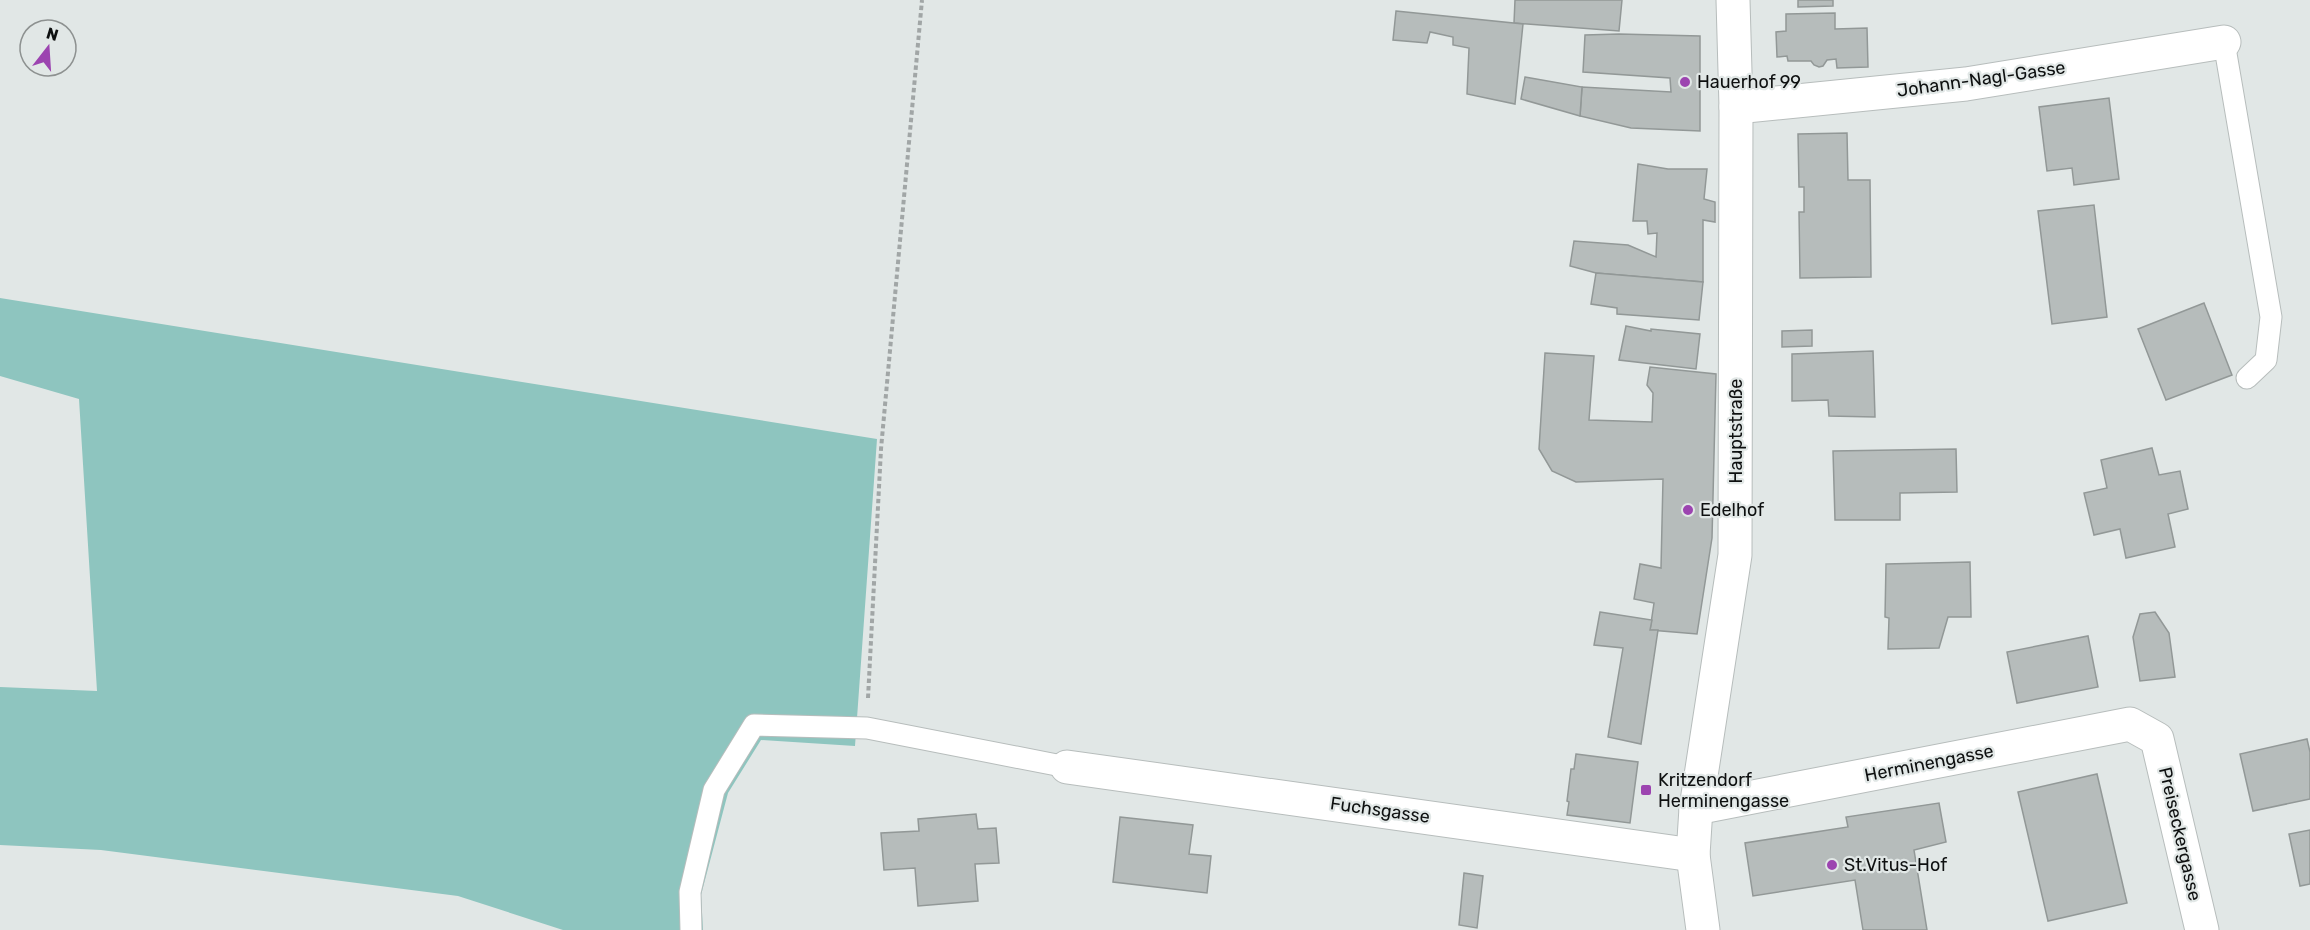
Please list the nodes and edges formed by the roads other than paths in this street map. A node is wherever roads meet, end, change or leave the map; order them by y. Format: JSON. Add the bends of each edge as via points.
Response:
{"nodes":[{"id":1,"x":1733,"y":0,"type":"edge"},
{"id":2,"x":2224,"y":42,"type":"joint"},
{"id":3,"x":1736,"y":107,"type":"junction"},
{"id":4,"x":2247,"y":378,"type":"dead end"},
{"id":5,"x":2157,"y":739,"type":"joint"},
{"id":6,"x":1066,"y":766,"type":"joint"},
{"id":7,"x":1696,"y":808,"type":"junction"},
{"id":8,"x":1694,"y":855,"type":"junction"},
{"id":9,"x":691,"y":930,"type":"edge"},
{"id":10,"x":1703,"y":930,"type":"edge"},
{"id":11,"x":2202,"y":930,"type":"edge"}],
"edges":[{"from":1,"to":3,"type":"street","name":"Hauptstraße"},
{"from":2,"to":3,"type":"street","name":"Johann-Nagl-Gasse","via":[[1966,84]]},
{"from":2,"to":4,"type":"lane","via":[[2271,316],[2266,360]]},
{"from":3,"to":7,"type":"street","name":"Hauptstraße","via":[[1735,555]]},
{"from":5,"to":7,"type":"street","name":"Herminengasse","via":[[2130,724]]},
{"from":5,"to":11,"type":"street","name":"Preiseckergasse"},
{"from":6,"to":8,"type":"street","name":"Fuchsgasse"},
{"from":6,"to":9,"type":"lane","via":[[867,728],[754,725],[714,790],[690,892]]},
{"from":7,"to":8,"type":"street","name":"Hauptstraße"},
{"from":8,"to":10,"type":"street","name":"Hauptstraße"}]}
